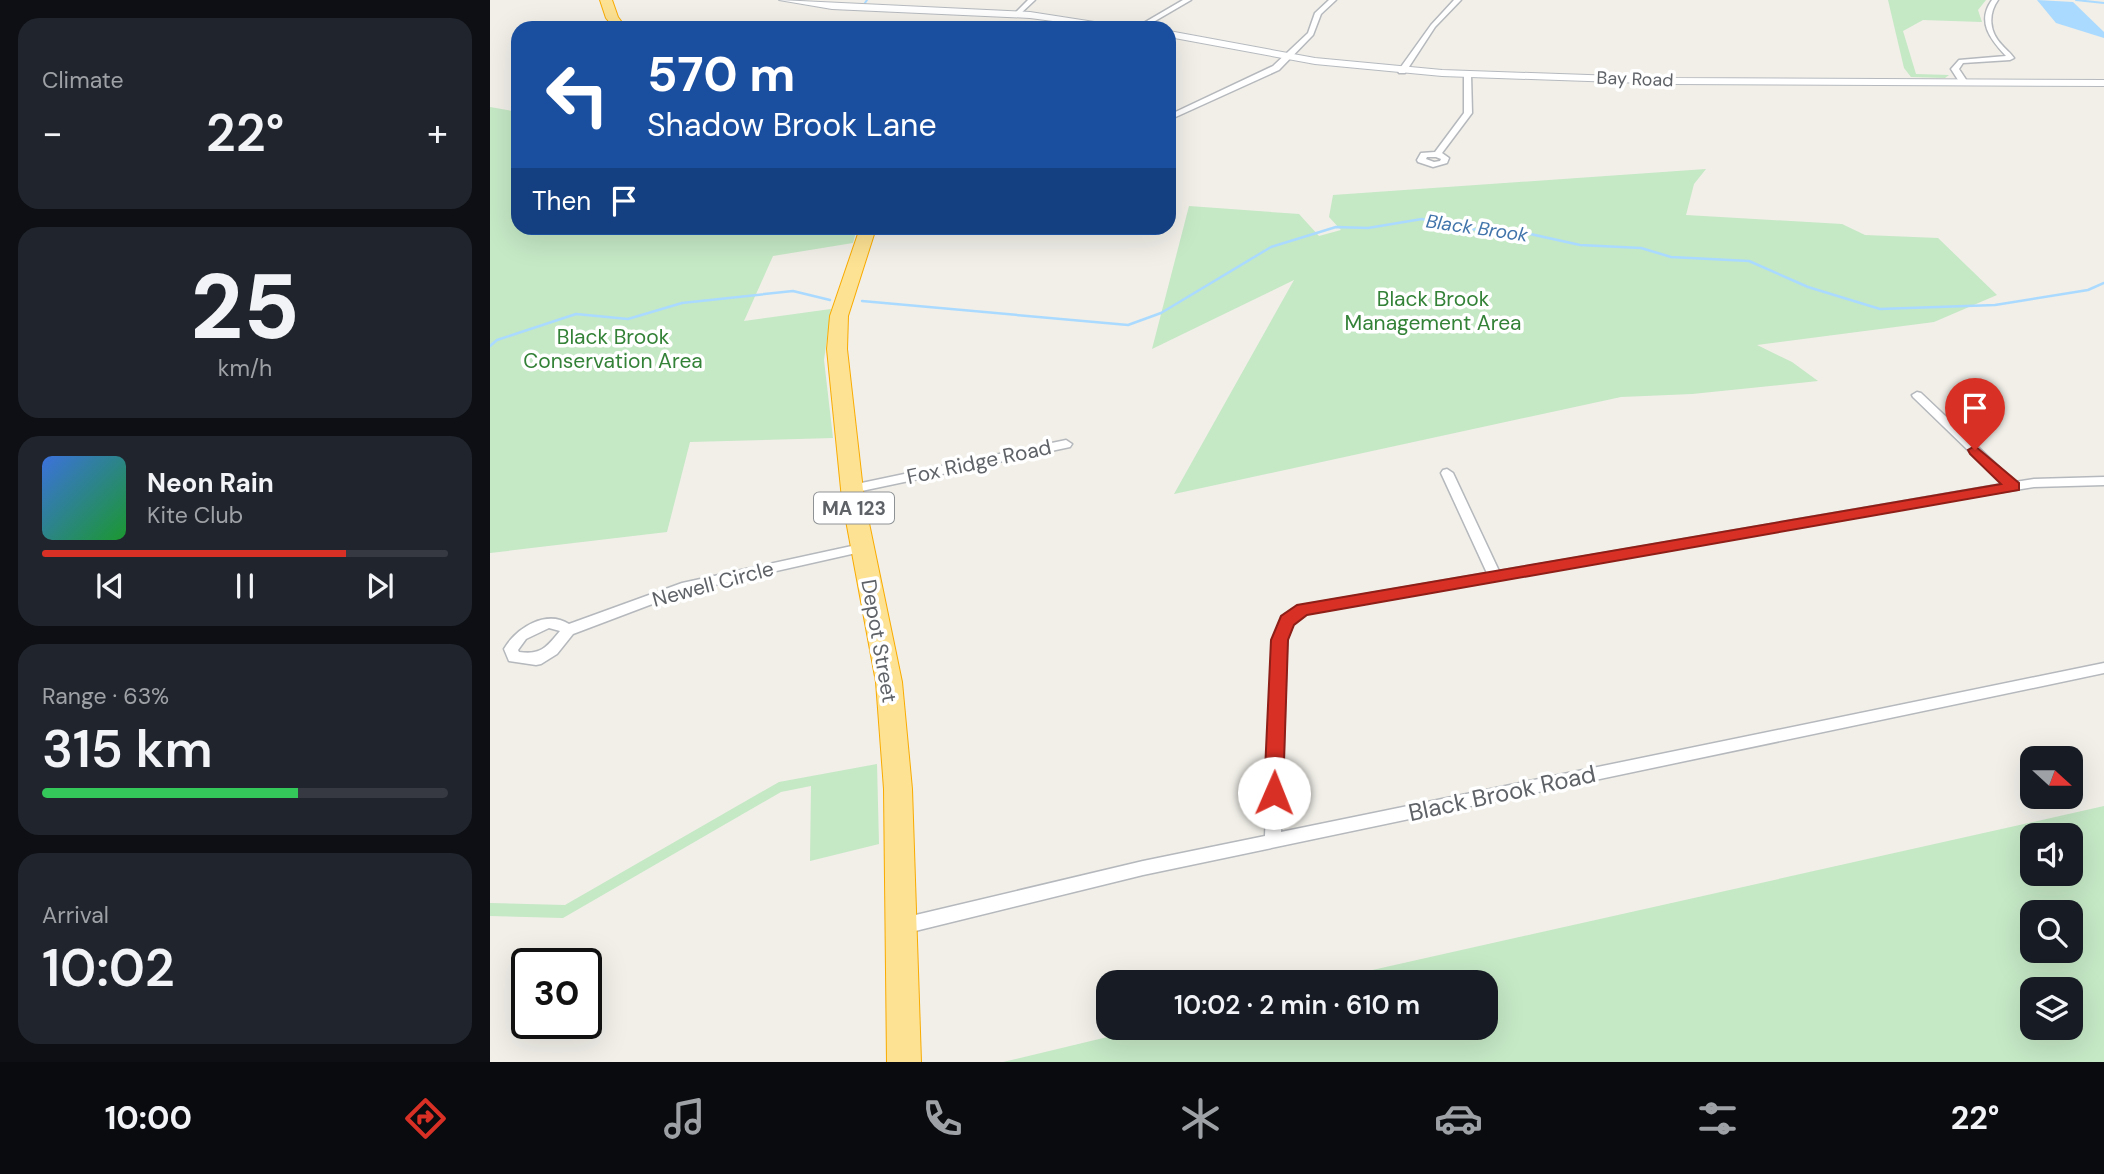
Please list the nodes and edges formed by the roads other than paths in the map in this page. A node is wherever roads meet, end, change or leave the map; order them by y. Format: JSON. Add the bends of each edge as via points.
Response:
{"nodes":[{"id":1,"x":606,"y":0,"type":"edge"},
{"id":2,"x":784,"y":0,"type":"edge"},
{"id":3,"x":1032,"y":0,"type":"edge"},
{"id":4,"x":1188,"y":0,"type":"edge"},
{"id":5,"x":1333,"y":0,"type":"edge"},
{"id":6,"x":1458,"y":0,"type":"edge"},
{"id":7,"x":1995,"y":0,"type":"edge"},
{"id":8,"x":1017,"y":14,"type":"junction"},
{"id":9,"x":614,"y":21,"type":"edge"},
{"id":10,"x":1072,"y":21,"type":"edge"},
{"id":11,"x":1150,"y":21,"type":"edge"},
{"id":12,"x":1176,"y":35,"type":"edge"},
{"id":13,"x":1290,"y":57,"type":"junction"},
{"id":14,"x":1402,"y":71,"type":"junction"},
{"id":15,"x":1467,"y":74,"type":"junction"},
{"id":16,"x":1963,"y":81,"type":"junction"},
{"id":17,"x":2104,"y":83,"type":"edge"},
{"id":18,"x":1176,"y":115,"type":"edge"},
{"id":19,"x":1437,"y":154,"type":"dead end"},
{"id":20,"x":866,"y":235,"type":"edge"},
{"id":21,"x":1917,"y":396,"type":"dead end"},
{"id":22,"x":1066,"y":444,"type":"dead end"},
{"id":23,"x":1447,"y":473,"type":"dead end"},
{"id":24,"x":2104,"y":481,"type":"edge"},
{"id":25,"x":2013,"y":487,"type":"junction"},
{"id":26,"x":852,"y":489,"type":"junction"},
{"id":27,"x":862,"y":548,"type":"junction"},
{"id":28,"x":1495,"y":576,"type":"junction"},
{"id":29,"x":568,"y":630,"type":"dead end"},
{"id":30,"x":2104,"y":668,"type":"edge"},
{"id":31,"x":1273,"y":840,"type":"junction"},
{"id":32,"x":902,"y":926,"type":"junction"},
{"id":33,"x":904,"y":1062,"type":"edge"}],
"edges":[{"from":1,"to":9,"type":"highway"},
{"from":2,"to":8,"type":"main road"},
{"from":3,"to":8,"type":"street"},
{"from":4,"to":11,"type":"street"},
{"from":5,"to":13,"type":"street","via":[[1319,11],[1313,32]]},
{"from":6,"to":14,"type":"street","via":[[1433,26]]},
{"from":7,"to":16,"type":"street","via":[[1986,16],[1997,43],[2010,58],[1961,61],[1955,69]]},
{"from":8,"to":10,"type":"main road"},
{"from":12,"to":13,"type":"main road","name":"Bay Road"},
{"from":13,"to":14,"type":"main road","name":"Bay Road"},
{"from":13,"to":18,"type":"street","via":[[1258,78]]},
{"from":14,"to":15,"type":"main road","name":"Bay Road"},
{"from":15,"to":16,"type":"main road","name":"Bay Road","via":[[1673,81]]},
{"from":15,"to":19,"type":"street","via":[[1468,113]]},
{"from":16,"to":17,"type":"main road","name":"Bay Road"},
{"from":20,"to":26,"type":"highway","name":"Depot Street","number":"MA 123","via":[[837,332]]},
{"from":21,"to":25,"type":"street"},
{"from":22,"to":26,"type":"street","name":"Fox Ridge Road"},
{"from":23,"to":28,"type":"street"},
{"from":24,"to":25,"type":"street"},
{"from":25,"to":28,"type":"street"},
{"from":26,"to":27,"type":"highway","name":"Depot Street","number":"MA 123"},
{"from":27,"to":29,"type":"street","name":"Newell Circle","via":[[682,589]]},
{"from":27,"to":32,"type":"highway","name":"Depot Street","number":"MA 123","via":[[889,682]]},
{"from":28,"to":31,"type":"street","via":[[1326,604],[1303,610],[1287,621],[1280,640]]},
{"from":30,"to":31,"type":"street","name":"Black Brook Road"},
{"from":31,"to":32,"type":"street","name":"Black Brook Road"},
{"from":32,"to":33,"type":"highway","name":"Depot Street","number":"MA 123"}]}
